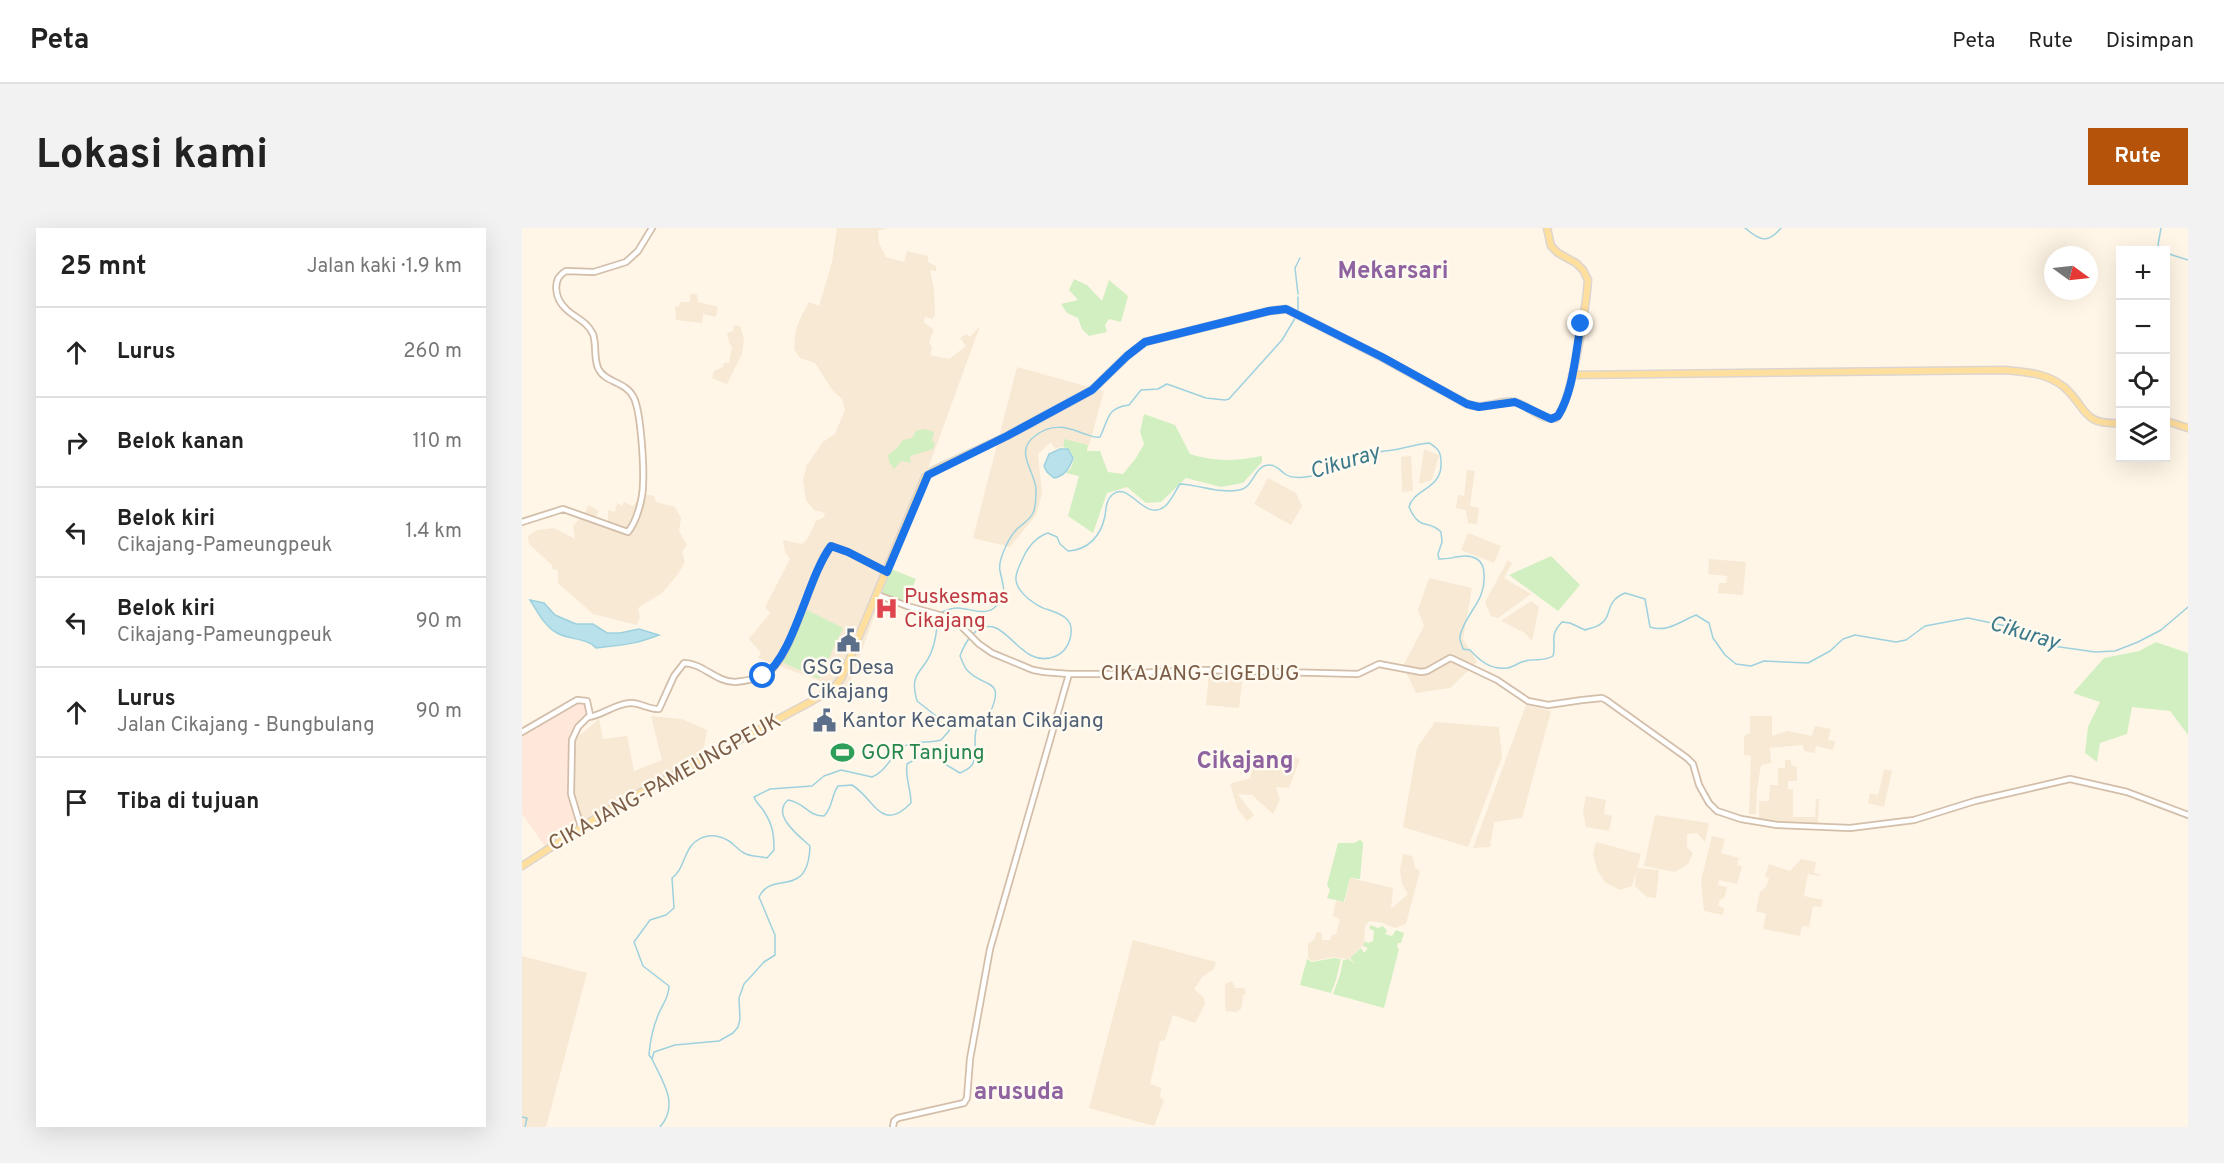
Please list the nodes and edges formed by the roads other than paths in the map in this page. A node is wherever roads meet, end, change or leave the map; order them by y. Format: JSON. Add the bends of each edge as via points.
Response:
{"nodes":[{"id":1,"x":652,"y":228,"type":"edge"},
{"id":2,"x":1547,"y":228,"type":"edge"},
{"id":3,"x":1572,"y":375,"type":"junction"},
{"id":4,"x":2170,"y":422,"type":"edge"},
{"id":5,"x":2116,"y":423,"type":"edge"},
{"id":6,"x":2188,"y":428,"type":"edge"},
{"id":7,"x":522,"y":522,"type":"edge"},
{"id":8,"x":887,"y":572,"type":"junction"},
{"id":9,"x":878,"y":595,"type":"junction"},
{"id":10,"x":1069,"y":674,"type":"junction"},
{"id":11,"x":589,"y":717,"type":"junction"},
{"id":12,"x":522,"y":732,"type":"edge"},
{"id":13,"x":2188,"y":815,"type":"edge"},
{"id":14,"x":581,"y":827,"type":"junction"},
{"id":15,"x":522,"y":866,"type":"edge"},
{"id":16,"x":893,"y":1127,"type":"edge"}],
"edges":[{"from":1,"to":7,"type":"street","via":[[626,262],[594,272],[566,271],[556,284],[563,306],[590,329],[598,369],[626,387],[635,401],[643,484],[633,524],[628,532],[563,509]]},
{"from":2,"to":3,"type":"main road","via":[[1553,249],[1576,263],[1588,280]]},
{"from":3,"to":5,"type":"main road","via":[[2006,370],[2043,375],[2065,388],[2093,420]]},
{"from":3,"to":8,"type":"main road","name":"CIKAJANG-PAMEUNGPEUK","via":[[1561,412],[1554,419],[1515,402],[1474,407],[1283,309],[1145,342],[1089,392],[934,470],[924,480]]},
{"from":4,"to":6,"type":"main road"},
{"from":8,"to":9,"type":"main road","name":"CIKAJANG-PAMEUNGPEUK"},
{"from":8,"to":11,"type":"street","via":[[831,546],[783,654],[768,673],[729,681],[684,663],[659,709],[626,703]]},
{"from":9,"to":10,"type":"street","name":"CIKAJANG-CIGEDUG","via":[[954,619],[986,649],[1006,659],[1033,670]]},
{"from":9,"to":14,"type":"main road","name":"CIKAJANG-PAMEUNGPEUK","via":[[834,687]]},
{"from":10,"to":13,"type":"street","name":"CIKAJANG-CIGEDUG","via":[[1204,670],[1358,674],[1379,664],[1420,672],[1450,658],[1497,680],[1524,700],[1548,705],[1606,700],[1687,758],[1709,803],[1717,811],[1741,819],[1850,828],[1914,820],[2070,778],[2127,792]]},
{"from":10,"to":16,"type":"street","via":[[990,949],[967,1098],[952,1107],[898,1118]]},
{"from":11,"to":12,"type":"street","via":[[587,701],[577,700]]},
{"from":11,"to":14,"type":"street","via":[[572,740],[571,794]]},
{"from":14,"to":15,"type":"main road","name":"CIKAJANG-PAMEUNGPEUK"}]}
